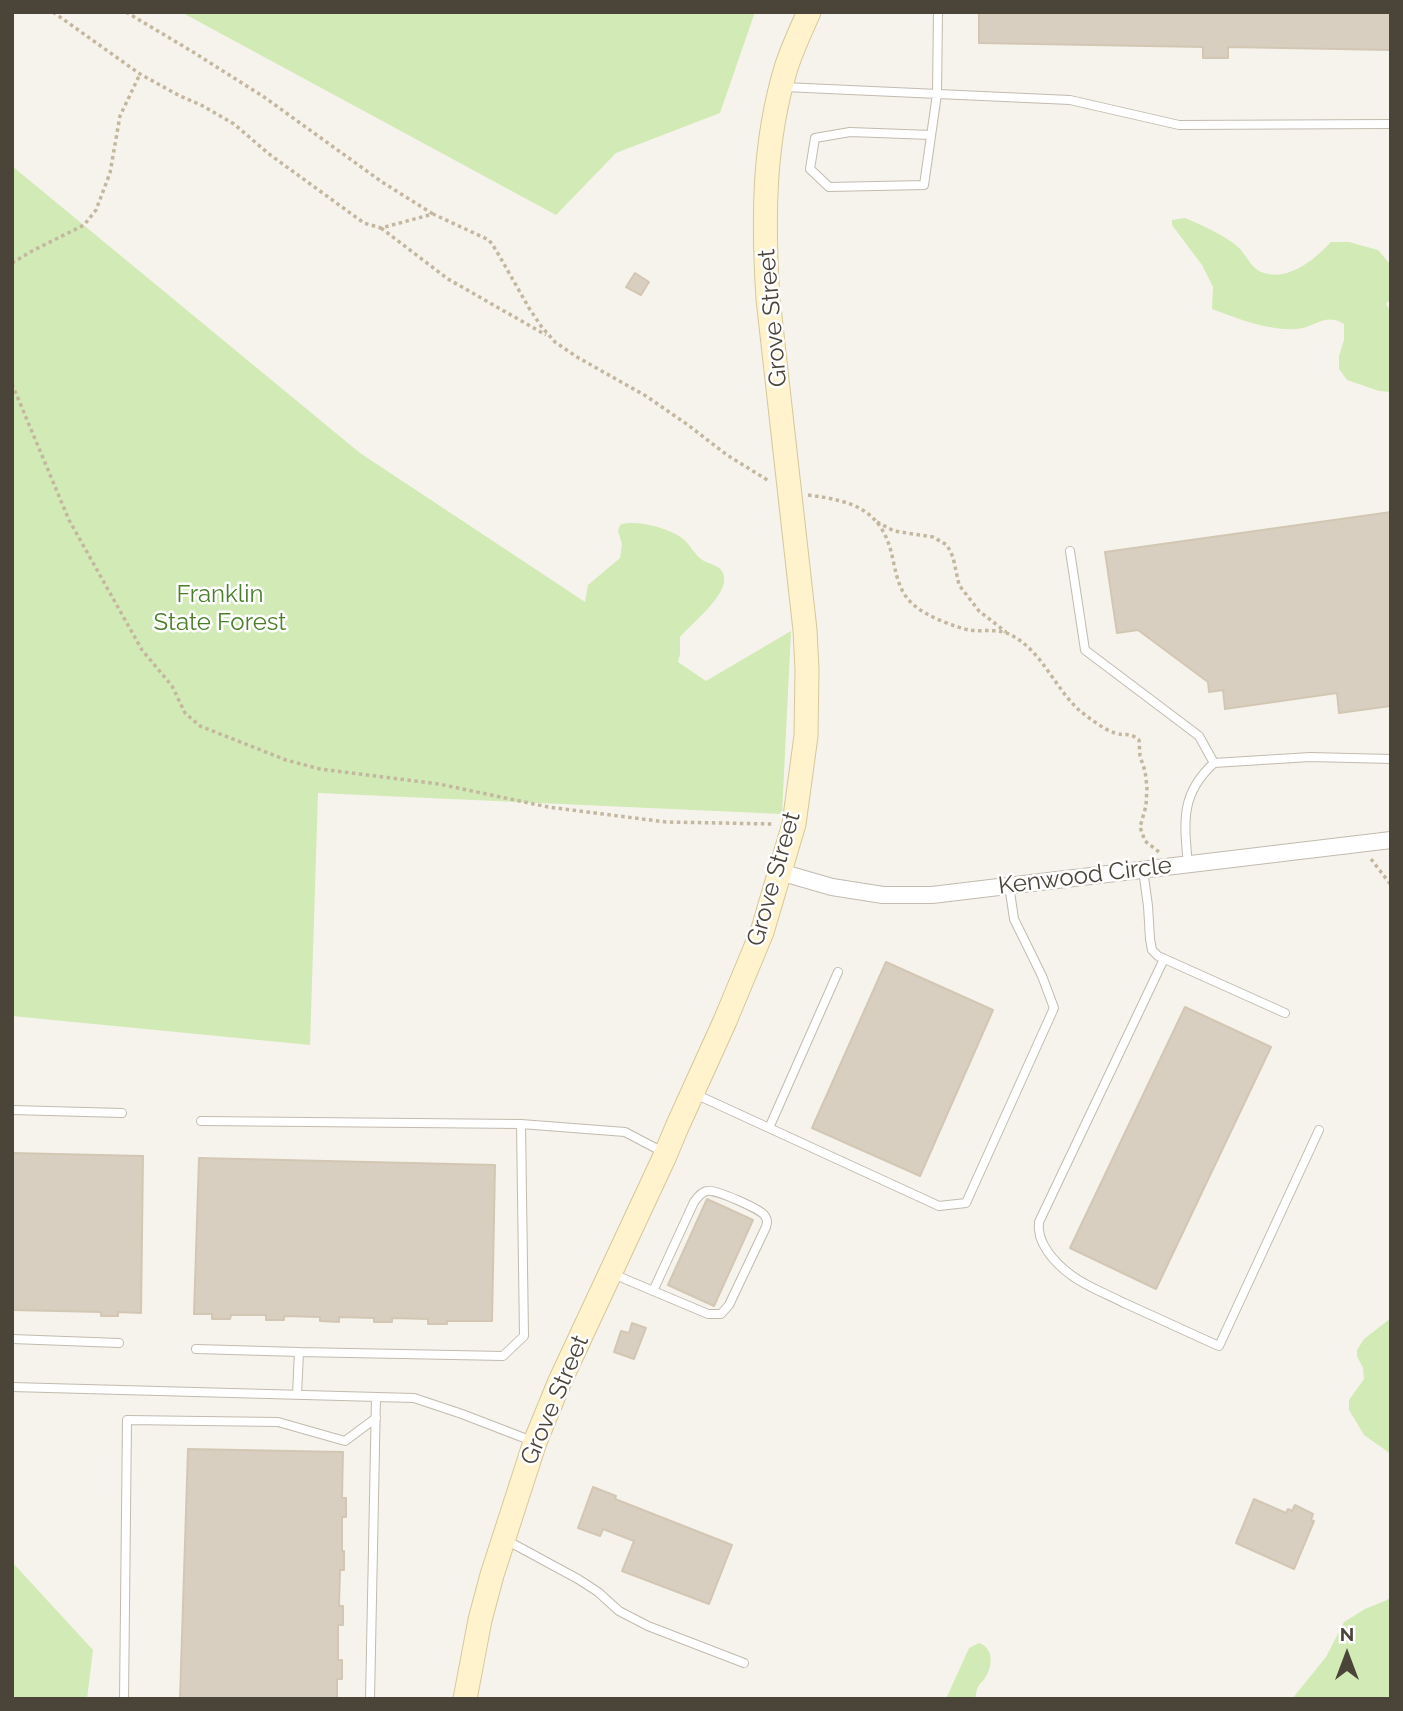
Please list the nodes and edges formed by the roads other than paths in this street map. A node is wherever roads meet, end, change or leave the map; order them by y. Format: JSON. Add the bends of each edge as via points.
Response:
{"nodes":[{"id":1,"x":809,"y":12,"type":"edge"},
{"id":2,"x":938,"y":12,"type":"edge"},
{"id":3,"x":781,"y":87,"type":"junction"},
{"id":4,"x":937,"y":94,"type":"junction"},
{"id":5,"x":1391,"y":124,"type":"edge"},
{"id":6,"x":931,"y":135,"type":"junction"},
{"id":7,"x":1070,"y":551,"type":"dead end"},
{"id":8,"x":1391,"y":759,"type":"edge"},
{"id":9,"x":1214,"y":763,"type":"junction"},
{"id":10,"x":1391,"y":840,"type":"edge"},
{"id":11,"x":1182,"y":865,"type":"junction"},
{"id":12,"x":1143,"y":870,"type":"junction"},
{"id":13,"x":780,"y":872,"type":"junction"},
{"id":14,"x":1009,"y":885,"type":"junction"},
{"id":15,"x":1164,"y":959,"type":"junction"},
{"id":16,"x":838,"y":972,"type":"dead end"},
{"id":17,"x":1285,"y":1013,"type":"dead end"},
{"id":18,"x":692,"y":1093,"type":"junction"},
{"id":19,"x":12,"y":1110,"type":"edge"},
{"id":20,"x":122,"y":1113,"type":"dead end"},
{"id":21,"x":201,"y":1121,"type":"dead end"},
{"id":22,"x":521,"y":1124,"type":"junction"},
{"id":23,"x":769,"y":1128,"type":"junction"},
{"id":24,"x":1319,"y":1130,"type":"dead end"},
{"id":25,"x":666,"y":1154,"type":"junction"},
{"id":26,"x":610,"y":1273,"type":"junction"},
{"id":27,"x":653,"y":1291,"type":"junction"},
{"id":28,"x":12,"y":1339,"type":"edge"},
{"id":29,"x":119,"y":1343,"type":"dead end"},
{"id":30,"x":196,"y":1349,"type":"dead end"},
{"id":31,"x":299,"y":1352,"type":"junction"},
{"id":32,"x":12,"y":1387,"type":"edge"},
{"id":33,"x":297,"y":1395,"type":"junction"},
{"id":34,"x":376,"y":1397,"type":"junction"},
{"id":35,"x":376,"y":1418,"type":"junction"},
{"id":36,"x":535,"y":1442,"type":"junction"},
{"id":37,"x":503,"y":1538,"type":"junction"},
{"id":38,"x":744,"y":1662,"type":"dead end"},
{"id":39,"x":124,"y":1699,"type":"edge"},
{"id":40,"x":370,"y":1699,"type":"edge"},
{"id":41,"x":465,"y":1699,"type":"edge"}],
"edges":[{"from":1,"to":3,"type":"main road","name":"Grove Street"},
{"from":2,"to":4,"type":"lane"},
{"from":3,"to":4,"type":"lane"},
{"from":3,"to":13,"type":"main road","name":"Grove Street","via":[[767,166],[766,254],[807,687],[806,736],[793,824]]},
{"from":4,"to":5,"type":"lane","via":[[1070,100],[1179,125]]},
{"from":4,"to":6,"type":"lane"},
{"from":6,"to":6,"type":"lane","via":[[924,185],[829,187],[810,169],[815,138],[850,132]]},
{"from":7,"to":9,"type":"lane","via":[[1085,650],[1199,736]]},
{"from":8,"to":9,"type":"lane","via":[[1310,757]]},
{"from":9,"to":11,"type":"lane","via":[[1198,780],[1187,806]]},
{"from":10,"to":11,"type":"street","name":"Kenwood Circle"},
{"from":11,"to":12,"type":"street","name":"Kenwood Circle"},
{"from":12,"to":14,"type":"street","name":"Kenwood Circle"},
{"from":12,"to":15,"type":"lane","via":[[1152,950]]},
{"from":13,"to":14,"type":"street","name":"Kenwood Circle","via":[[883,895],[932,895]]},
{"from":13,"to":18,"type":"main road","name":"Grove Street","via":[[757,945]]},
{"from":14,"to":23,"type":"lane","via":[[1014,919],[1054,1008],[966,1203],[939,1206]]},
{"from":15,"to":17,"type":"lane"},
{"from":15,"to":24,"type":"lane","via":[[1039,1222],[1041,1240],[1060,1267],[1086,1285],[1219,1346]]},
{"from":16,"to":23,"type":"lane"},
{"from":18,"to":23,"type":"lane"},
{"from":18,"to":25,"type":"main road","name":"Grove Street"},
{"from":19,"to":20,"type":"lane"},
{"from":21,"to":22,"type":"lane"},
{"from":22,"to":25,"type":"lane","via":[[625,1132]]},
{"from":22,"to":31,"type":"lane","via":[[524,1336],[503,1356]]},
{"from":25,"to":26,"type":"main road","name":"Grove Street"},
{"from":26,"to":27,"type":"lane"},
{"from":26,"to":36,"type":"main road","name":"Grove Street"},
{"from":27,"to":27,"type":"lane","via":[[708,1314],[721,1314],[766,1227],[765,1215],[715,1191],[702,1193]]},
{"from":28,"to":29,"type":"lane"},
{"from":30,"to":31,"type":"lane"},
{"from":31,"to":33,"type":"lane"},
{"from":32,"to":33,"type":"lane"},
{"from":33,"to":34,"type":"lane"},
{"from":34,"to":35,"type":"lane"},
{"from":34,"to":36,"type":"lane","via":[[414,1398]]},
{"from":35,"to":39,"type":"lane","via":[[345,1441],[278,1422],[127,1420]]},
{"from":35,"to":40,"type":"lane"},
{"from":36,"to":37,"type":"main road","name":"Grove Street"},
{"from":37,"to":38,"type":"lane","via":[[578,1579],[619,1611],[648,1626]]},
{"from":37,"to":41,"type":"main road","name":"Grove Street","via":[[480,1620]]}]}
